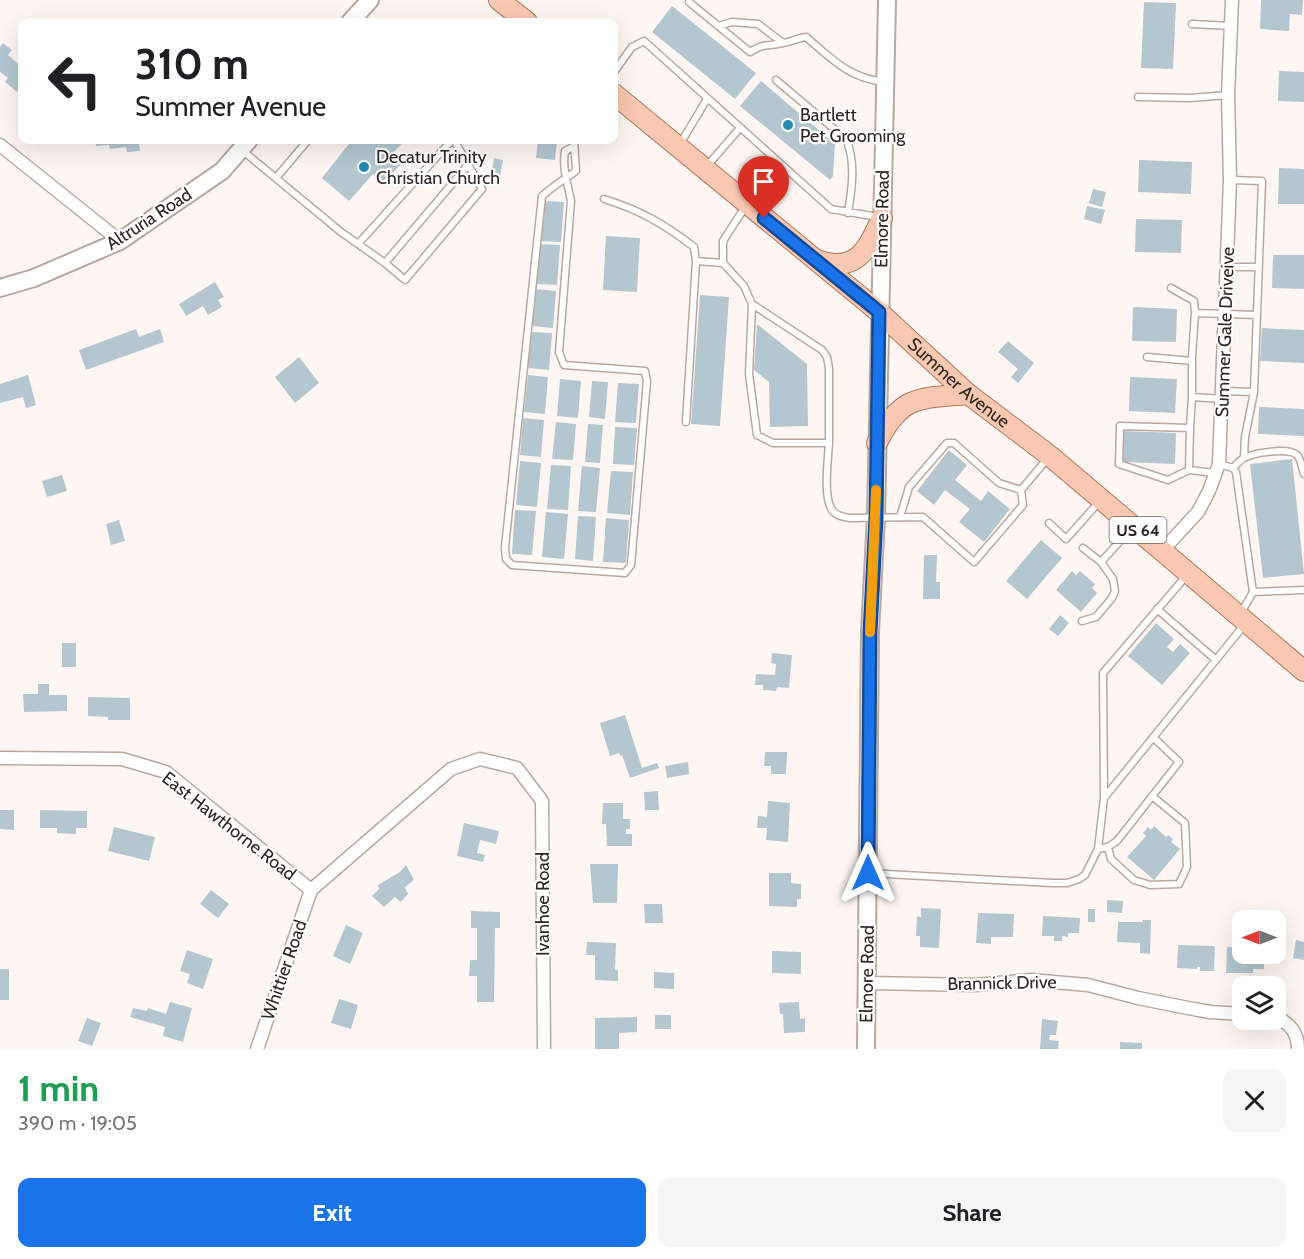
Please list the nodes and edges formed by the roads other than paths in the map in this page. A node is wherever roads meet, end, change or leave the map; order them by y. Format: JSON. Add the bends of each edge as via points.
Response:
{"nodes":[{"id":1,"x":370,"y":0,"type":"edge"},
{"id":2,"x":887,"y":0,"type":"edge"},
{"id":3,"x":1232,"y":0,"type":"edge"},
{"id":4,"x":689,"y":2,"type":"dead end"},
{"id":5,"x":354,"y":18,"type":"edge"},
{"id":6,"x":1191,"y":24,"type":"dead end"},
{"id":7,"x":718,"y":26,"type":"junction"},
{"id":8,"x":1231,"y":26,"type":"junction"},
{"id":9,"x":784,"y":44,"type":"junction"},
{"id":10,"x":618,"y":67,"type":"edge"},
{"id":11,"x":776,"y":80,"type":"dead end"},
{"id":12,"x":885,"y":82,"type":"junction"},
{"id":13,"x":1228,"y":95,"type":"junction"},
{"id":14,"x":618,"y":97,"type":"edge"},
{"id":15,"x":1138,"y":97,"type":"dead end"},
{"id":16,"x":707,"y":99,"type":"junction"},
{"id":17,"x":740,"y":128,"type":"junction"},
{"id":18,"x":245,"y":144,"type":"edge"},
{"id":19,"x":305,"y":144,"type":"edge"},
{"id":20,"x":449,"y":144,"type":"edge"},
{"id":21,"x":455,"y":144,"type":"edge"},
{"id":22,"x":573,"y":144,"type":"edge"},
{"id":23,"x":0,"y":145,"type":"edge"},
{"id":24,"x":573,"y":147,"type":"junction"},
{"id":25,"x":678,"y":147,"type":"junction"},
{"id":26,"x":468,"y":165,"type":"junction"},
{"id":27,"x":705,"y":169,"type":"junction"},
{"id":28,"x":567,"y":177,"type":"junction"},
{"id":29,"x":276,"y":178,"type":"junction"},
{"id":30,"x":1230,"y":180,"type":"junction"},
{"id":31,"x":604,"y":199,"type":"dead end"},
{"id":32,"x":747,"y":204,"type":"junction"},
{"id":33,"x":848,"y":213,"type":"junction"},
{"id":34,"x":882,"y":218,"type":"junction"},
{"id":35,"x":120,"y":241,"type":"junction"},
{"id":36,"x":358,"y":244,"type":"junction"},
{"id":37,"x":816,"y":260,"type":"junction"},
{"id":38,"x":696,"y":261,"type":"junction"},
{"id":39,"x":385,"y":262,"type":"junction"},
{"id":40,"x":723,"y":262,"type":"junction"},
{"id":41,"x":1227,"y":267,"type":"junction"},
{"id":42,"x":1258,"y":267,"type":"junction"},
{"id":43,"x":0,"y":288,"type":"edge"},
{"id":44,"x":1171,"y":288,"type":"dead end"},
{"id":45,"x":752,"y":304,"type":"junction"},
{"id":46,"x":879,"y":312,"type":"junction"},
{"id":47,"x":1196,"y":313,"type":"junction"},
{"id":48,"x":1226,"y":314,"type":"junction"},
{"id":49,"x":1257,"y":315,"type":"junction"},
{"id":50,"x":1147,"y":357,"type":"dead end"},
{"id":51,"x":1192,"y":361,"type":"junction"},
{"id":52,"x":1254,"y":392,"type":"junction"},
{"id":53,"x":968,"y":394,"type":"junction"},
{"id":54,"x":1223,"y":395,"type":"junction"},
{"id":55,"x":1192,"y":397,"type":"junction"},
{"id":56,"x":686,"y":422,"type":"dead end"},
{"id":57,"x":1190,"y":428,"type":"junction"},
{"id":58,"x":829,"y":443,"type":"junction"},
{"id":59,"x":877,"y":443,"type":"junction"},
{"id":60,"x":1050,"y":456,"type":"junction"},
{"id":61,"x":1244,"y":457,"type":"junction"},
{"id":62,"x":1233,"y":468,"type":"junction"},
{"id":63,"x":1217,"y":469,"type":"junction"},
{"id":64,"x":1189,"y":470,"type":"junction"},
{"id":65,"x":1304,"y":474,"type":"edge"},
{"id":66,"x":1021,"y":490,"type":"junction"},
{"id":67,"x":1101,"y":500,"type":"junction"},
{"id":68,"x":900,"y":517,"type":"junction"},
{"id":69,"x":876,"y":518,"type":"junction"},
{"id":70,"x":1049,"y":523,"type":"dead end"},
{"id":71,"x":1134,"y":527,"type":"junction"},
{"id":72,"x":1083,"y":548,"type":"dead end"},
{"id":73,"x":1162,"y":551,"type":"junction"},
{"id":74,"x":1101,"y":562,"type":"junction"},
{"id":75,"x":1188,"y":573,"type":"junction"},
{"id":76,"x":1304,"y":590,"type":"edge"},
{"id":77,"x":1253,"y":592,"type":"junction"},
{"id":78,"x":1157,"y":609,"type":"junction"},
{"id":79,"x":1243,"y":619,"type":"junction"},
{"id":80,"x":1082,"y":621,"type":"dead end"},
{"id":81,"x":1216,"y":660,"type":"junction"},
{"id":82,"x":1304,"y":671,"type":"edge"},
{"id":83,"x":1153,"y":737,"type":"junction"},
{"id":84,"x":0,"y":758,"type":"edge"},
{"id":85,"x":518,"y":768,"type":"joint"},
{"id":86,"x":1152,"y":796,"type":"junction"},
{"id":87,"x":1104,"y":798,"type":"junction"},
{"id":88,"x":1108,"y":847,"type":"junction"},
{"id":89,"x":1098,"y":849,"type":"junction"},
{"id":90,"x":868,"y":873,"type":"junction"},
{"id":91,"x":311,"y":890,"type":"junction"},
{"id":92,"x":867,"y":983,"type":"junction"},
{"id":93,"x":1232,"y":1013,"type":"edge"},
{"id":94,"x":1286,"y":1025,"type":"edge"},
{"id":95,"x":257,"y":1049,"type":"edge"},
{"id":96,"x":544,"y":1049,"type":"edge"},
{"id":97,"x":866,"y":1049,"type":"edge"},
{"id":98,"x":1298,"y":1049,"type":"edge"}],
"edges":[{"from":1,"to":5,"type":"street"},
{"from":2,"to":12,"type":"street","name":"Elmore Road"},
{"from":3,"to":8,"type":"street","name":"Summer Gale Driveive"},
{"from":4,"to":7,"type":"lane"},
{"from":6,"to":8,"type":"lane"},
{"from":7,"to":9,"type":"lane","via":[[732,22],[758,24]]},
{"from":7,"to":9,"type":"lane","via":[[750,52],[765,44]]},
{"from":8,"to":13,"type":"street","name":"Summer Gale Driveive"},
{"from":9,"to":12,"type":"lane","via":[[806,37],[845,70],[867,80]]},
{"from":10,"to":16,"type":"lane","via":[[633,47],[644,41]]},
{"from":11,"to":33,"type":"lane","via":[[846,139],[851,149],[852,176]]},
{"from":12,"to":34,"type":"street","name":"Elmore Road"},
{"from":13,"to":15,"type":"lane"},
{"from":13,"to":30,"type":"street","name":"Summer Gale Driveive"},
{"from":14,"to":25,"type":"main road","name":"Summer Avenue","number":"US 64"},
{"from":16,"to":17,"type":"lane"},
{"from":16,"to":25,"type":"lane"},
{"from":17,"to":27,"type":"lane"},
{"from":17,"to":33,"type":"lane","via":[[831,209]]},
{"from":18,"to":29,"type":"lane"},
{"from":18,"to":35,"type":"street","name":"Altruria Road","via":[[222,171]]},
{"from":19,"to":29,"type":"lane"},
{"from":20,"to":36,"type":"lane"},
{"from":21,"to":26,"type":"lane"},
{"from":22,"to":24,"type":"lane"},
{"from":23,"to":35,"type":"street"},
{"from":24,"to":28,"type":"lane","via":[[576,171]]},
{"from":24,"to":28,"type":"lane","via":[[565,151],[563,170]]},
{"from":25,"to":27,"type":"main road","name":"Summer Avenue","number":"US 64"},
{"from":26,"to":39,"type":"lane"},
{"from":26,"to":39,"type":"lane","via":[[482,189],[405,280]]},
{"from":27,"to":32,"type":"main road","name":"Summer Avenue","number":"US 64"},
{"from":28,"to":28,"type":"lane","via":[[571,201],[559,352],[564,365],[645,371],[647,381],[631,565],[625,573],[513,565],[506,560],[542,196]]},
{"from":29,"to":36,"type":"lane"},
{"from":30,"to":41,"type":"street","name":"Summer Gale Driveive"},
{"from":30,"to":42,"type":"lane","via":[[1262,181]]},
{"from":31,"to":38,"type":"lane","via":[[662,223],[694,247]]},
{"from":32,"to":37,"type":"main road","name":"Summer Avenue","number":"US 64"},
{"from":32,"to":40,"type":"lane","via":[[723,241]]},
{"from":33,"to":34,"type":"lane"},
{"from":34,"to":37,"type":"main road","via":[[860,257],[837,264]]},
{"from":34,"to":46,"type":"street","name":"Elmore Road"},
{"from":35,"to":43,"type":"street","name":"Altruria Road","via":[[34,278]]},
{"from":36,"to":39,"type":"lane"},
{"from":37,"to":46,"type":"main road","name":"Summer Avenue","number":"US 64"},
{"from":38,"to":40,"type":"lane"},
{"from":38,"to":56,"type":"lane"},
{"from":40,"to":45,"type":"lane","via":[[744,286]]},
{"from":41,"to":42,"type":"lane"},
{"from":41,"to":48,"type":"street","name":"Summer Gale Driveive"},
{"from":42,"to":49,"type":"lane"},
{"from":44,"to":47,"type":"lane","via":[[1194,301]]},
{"from":45,"to":58,"type":"lane","via":[[827,357]]},
{"from":45,"to":58,"type":"lane","via":[[749,374],[757,435],[773,443]]},
{"from":46,"to":53,"type":"main road","name":"Summer Avenue","number":"US 64"},
{"from":46,"to":59,"type":"street","name":"Elmore Road"},
{"from":47,"to":48,"type":"lane"},
{"from":47,"to":51,"type":"lane"},
{"from":48,"to":49,"type":"lane"},
{"from":48,"to":54,"type":"street","name":"Summer Gale Driveive"},
{"from":49,"to":52,"type":"lane"},
{"from":50,"to":51,"type":"lane"},
{"from":51,"to":55,"type":"lane"},
{"from":52,"to":54,"type":"lane"},
{"from":52,"to":61,"type":"lane"},
{"from":53,"to":59,"type":"main road","via":[[910,403],[893,415]]},
{"from":53,"to":60,"type":"main road","name":"Summer Avenue","number":"US 64"},
{"from":54,"to":55,"type":"lane"},
{"from":54,"to":63,"type":"street","name":"Summer Gale Driveive"},
{"from":55,"to":57,"type":"lane"},
{"from":57,"to":64,"type":"lane"},
{"from":57,"to":64,"type":"lane","via":[[1120,426],[1119,464],[1168,480]]},
{"from":58,"to":69,"type":"lane","via":[[828,499],[832,510],[850,518]]},
{"from":59,"to":69,"type":"street","name":"Elmore Road"},
{"from":60,"to":66,"type":"lane"},
{"from":60,"to":67,"type":"main road","name":"Summer Avenue","number":"US 64"},
{"from":61,"to":62,"type":"lane"},
{"from":61,"to":65,"type":"lane","via":[[1291,452],[1297,455]]},
{"from":62,"to":63,"type":"lane"},
{"from":62,"to":77,"type":"lane"},
{"from":63,"to":64,"type":"lane"},
{"from":63,"to":73,"type":"street","name":"Summer Gale Driveive","via":[[1198,512]]},
{"from":66,"to":68,"type":"lane","via":[[999,483],[954,443],[947,443],[909,487]]},
{"from":66,"to":68,"type":"lane","via":[[1023,506],[974,562],[923,517]]},
{"from":67,"to":70,"type":"lane","via":[[1066,539]]},
{"from":67,"to":71,"type":"main road","name":"Summer Avenue","number":"US 64"},
{"from":68,"to":69,"type":"lane"},
{"from":69,"to":90,"type":"street","name":"Elmore Road","via":[[870,632]]},
{"from":71,"to":73,"type":"main road","name":"Summer Avenue","number":"US 64"},
{"from":71,"to":74,"type":"lane"},
{"from":72,"to":74,"type":"lane"},
{"from":73,"to":75,"type":"main road","name":"Summer Avenue","number":"US 64"},
{"from":74,"to":80,"type":"lane","via":[[1113,579],[1115,591],[1096,617]]},
{"from":75,"to":78,"type":"lane"},
{"from":75,"to":79,"type":"main road","name":"Summer Avenue","number":"US 64"},
{"from":76,"to":77,"type":"lane"},
{"from":77,"to":79,"type":"lane"},
{"from":78,"to":81,"type":"lane"},
{"from":78,"to":87,"type":"lane","via":[[1102,673]]},
{"from":79,"to":81,"type":"lane"},
{"from":79,"to":82,"type":"main road","name":"Summer Avenue","number":"US 64"},
{"from":81,"to":83,"type":"lane"},
{"from":83,"to":86,"type":"lane","via":[[1179,762]]},
{"from":83,"to":87,"type":"lane"},
{"from":84,"to":91,"type":"street","name":"East Hawthorne Road","via":[[122,759],[166,772]]},
{"from":85,"to":91,"type":"street","name":"East Hawthorne Road","via":[[480,759],[451,770]]},
{"from":85,"to":96,"type":"street","name":"Ivanhoe Road","via":[[542,801]]},
{"from":86,"to":88,"type":"lane"},
{"from":86,"to":88,"type":"lane","via":[[1185,823],[1187,867],[1179,884],[1150,885],[1134,880],[1111,859]]},
{"from":87,"to":89,"type":"lane"},
{"from":88,"to":89,"type":"lane"},
{"from":89,"to":90,"type":"lane","via":[[1085,875],[1067,883]]},
{"from":90,"to":92,"type":"street","name":"Elmore Road"},
{"from":91,"to":95,"type":"street","name":"Whittier Road"},
{"from":92,"to":93,"type":"street","name":"Brannick Drive","via":[[975,985],[1031,980],[1088,985],[1138,998]]},
{"from":92,"to":97,"type":"street","name":"Elmore Road"},
{"from":94,"to":98,"type":"street","via":[[1298,1037]]}]}
